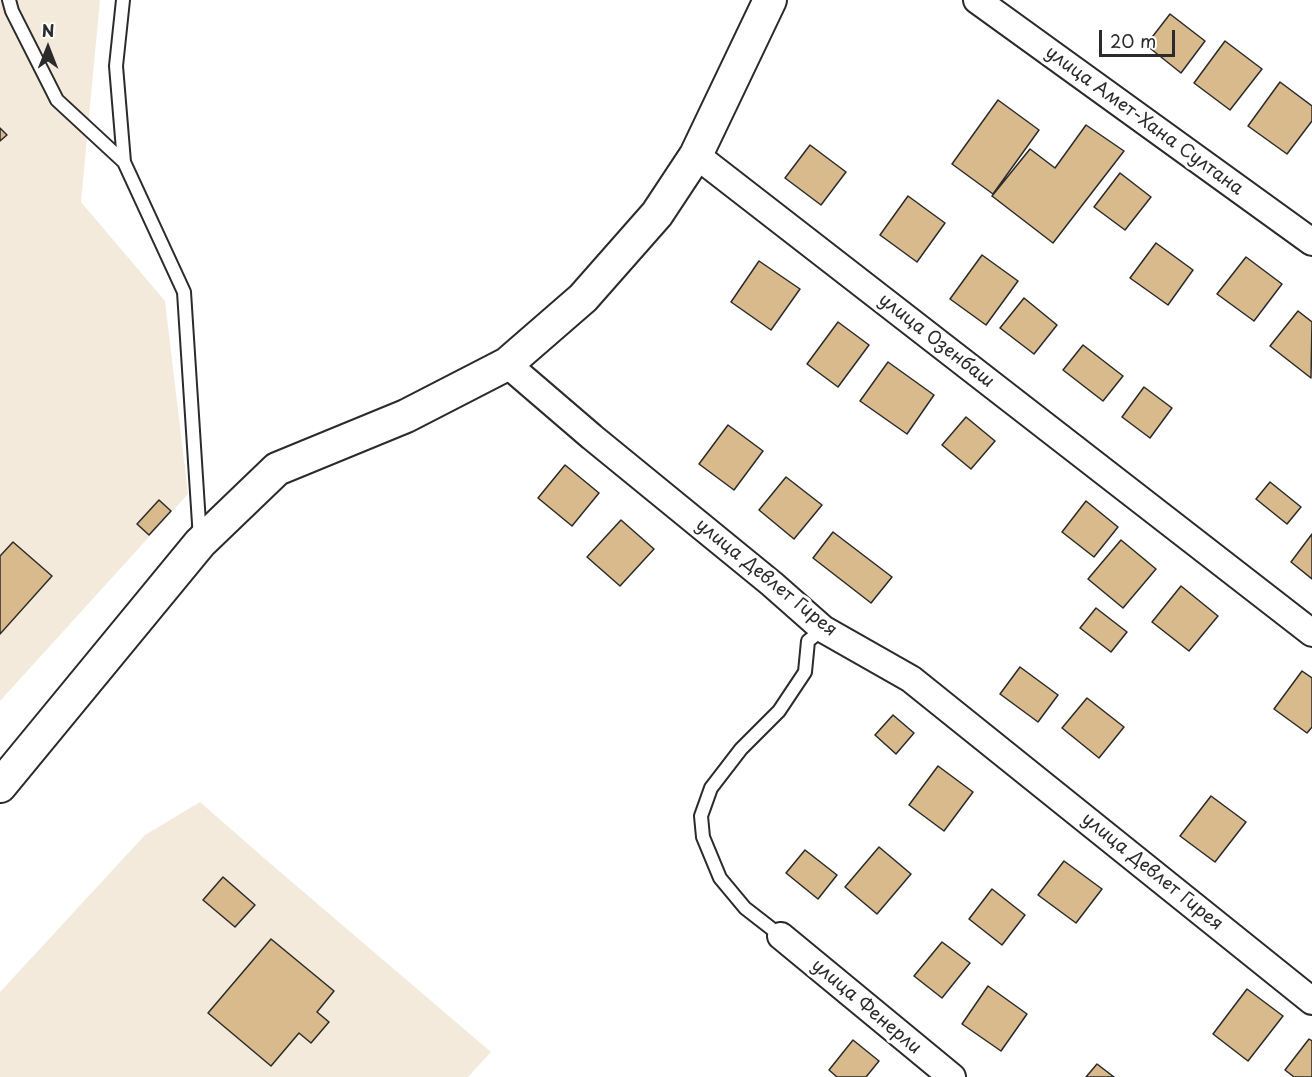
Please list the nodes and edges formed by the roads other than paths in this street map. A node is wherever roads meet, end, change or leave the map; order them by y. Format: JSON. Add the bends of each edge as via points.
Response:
{"nodes":[{"id":1,"x":9,"y":0,"type":"edge"},
{"id":2,"x":123,"y":0,"type":"edge"},
{"id":3,"x":770,"y":0,"type":"edge"},
{"id":4,"x":977,"y":0,"type":"edge"},
{"id":5,"x":696,"y":155,"type":"junction"},
{"id":6,"x":124,"y":162,"type":"junction"},
{"id":7,"x":1312,"y":242,"type":"edge"},
{"id":8,"x":507,"y":364,"type":"junction"},
{"id":9,"x":200,"y":543,"type":"junction"},
{"id":10,"x":823,"y":629,"type":"junction"},
{"id":11,"x":1312,"y":633,"type":"edge"},
{"id":12,"x":0,"y":786,"type":"edge"},
{"id":13,"x":781,"y":936,"type":"joint"},
{"id":14,"x":1312,"y":1001,"type":"edge"},
{"id":15,"x":952,"y":1077,"type":"edge"}],
"edges":[{"from":1,"to":6,"type":"lane","via":[[57,100]]},
{"from":2,"to":6,"type":"lane","via":[[116,66]]},
{"from":3,"to":5,"type":"street"},
{"from":4,"to":7,"type":"street","name":"улица Амет-Хана Султана"},
{"from":5,"to":8,"type":"street","via":[[657,214],[583,298]]},
{"from":5,"to":11,"type":"street","name":"улица Озенбаш"},
{"from":6,"to":9,"type":"lane","via":[[184,292]]},
{"from":8,"to":9,"type":"street","via":[[406,416],[277,469]]},
{"from":8,"to":10,"type":"street","name":"улица Девлет Гирея"},
{"from":9,"to":12,"type":"street"},
{"from":10,"to":13,"type":"lane","via":[[808,641],[805,672],[779,711],[741,749],[711,788],[701,816],[703,837],[720,878],[745,908]]},
{"from":10,"to":14,"type":"street","name":"улица Девлет Гирея","via":[[911,679]]},
{"from":13,"to":15,"type":"street","name":"улица Фенерли"}]}
